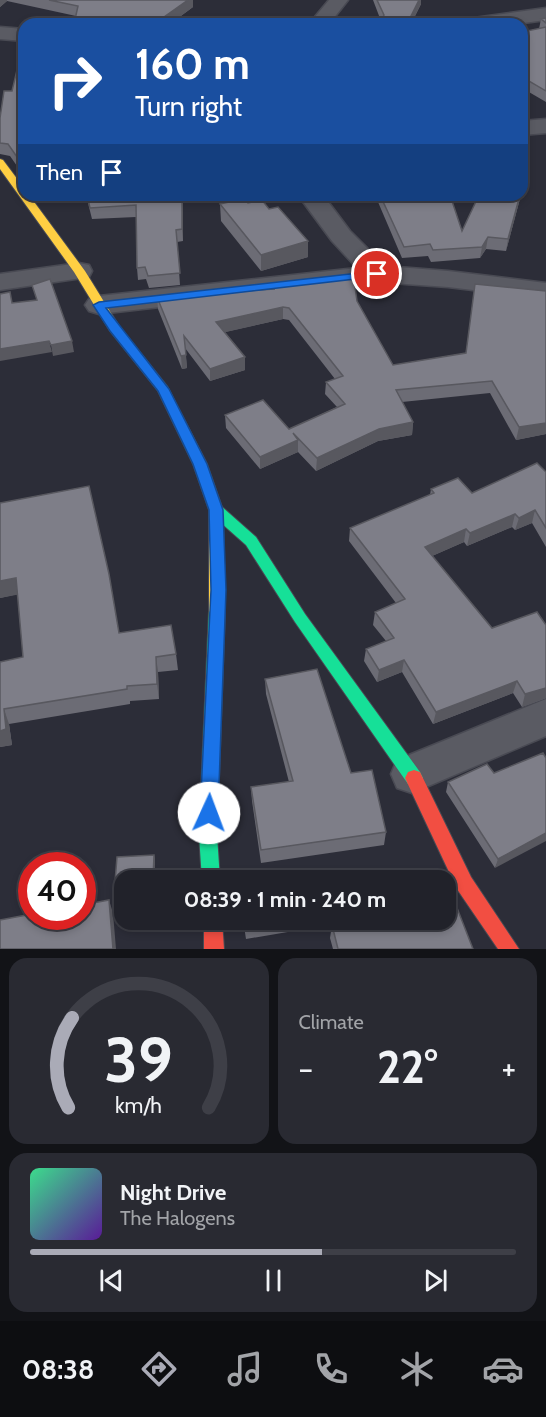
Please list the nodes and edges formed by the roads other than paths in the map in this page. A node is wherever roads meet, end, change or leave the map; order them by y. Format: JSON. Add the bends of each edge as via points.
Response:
{"nodes":[{"id":1,"x":339,"y":0,"type":"edge"},
{"id":2,"x":546,"y":14,"type":"edge"},
{"id":3,"x":324,"y":18,"type":"edge"},
{"id":4,"x":517,"y":18,"type":"edge"},
{"id":5,"x":0,"y":33,"type":"edge"},
{"id":6,"x":18,"y":34,"type":"edge"},
{"id":7,"x":546,"y":126,"type":"edge"},
{"id":8,"x":528,"y":128,"type":"edge"},
{"id":9,"x":0,"y":162,"type":"edge"},
{"id":10,"x":18,"y":189,"type":"edge"},
{"id":11,"x":27,"y":201,"type":"edge"},
{"id":12,"x":315,"y":201,"type":"edge"},
{"id":13,"x":79,"y":271,"type":"junction"},
{"id":14,"x":377,"y":274,"type":"junction"},
{"id":15,"x":0,"y":282,"type":"edge"},
{"id":16,"x":546,"y":291,"type":"edge"},
{"id":17,"x":99,"y":305,"type":"junction"},
{"id":18,"x":216,"y":510,"type":"junction"},
{"id":19,"x":546,"y":717,"type":"edge"},
{"id":20,"x":412,"y":774,"type":"junction"},
{"id":21,"x":210,"y":870,"type":"edge"},
{"id":22,"x":213,"y":930,"type":"edge"},
{"id":23,"x":214,"y":949,"type":"edge"},
{"id":24,"x":509,"y":949,"type":"edge"}],
"edges":[{"from":1,"to":3,"type":"street"},
{"from":2,"to":4,"type":"street"},
{"from":5,"to":6,"type":"street"},
{"from":7,"to":8,"type":"street"},
{"from":9,"to":10,"type":"street"},
{"from":11,"to":13,"type":"street"},
{"from":12,"to":14,"type":"street"},
{"from":13,"to":15,"type":"street"},
{"from":13,"to":17,"type":"street"},
{"from":14,"to":16,"type":"street"},
{"from":14,"to":17,"type":"street"},
{"from":17,"to":18,"type":"street","via":[[163,389],[200,464]]},
{"from":18,"to":20,"type":"street","via":[[251,541],[300,618]]},
{"from":18,"to":21,"type":"street","via":[[218,590],[208,835]]},
{"from":19,"to":20,"type":"street"},
{"from":20,"to":24,"type":"street","via":[[464,883]]},
{"from":22,"to":23,"type":"street"}]}
